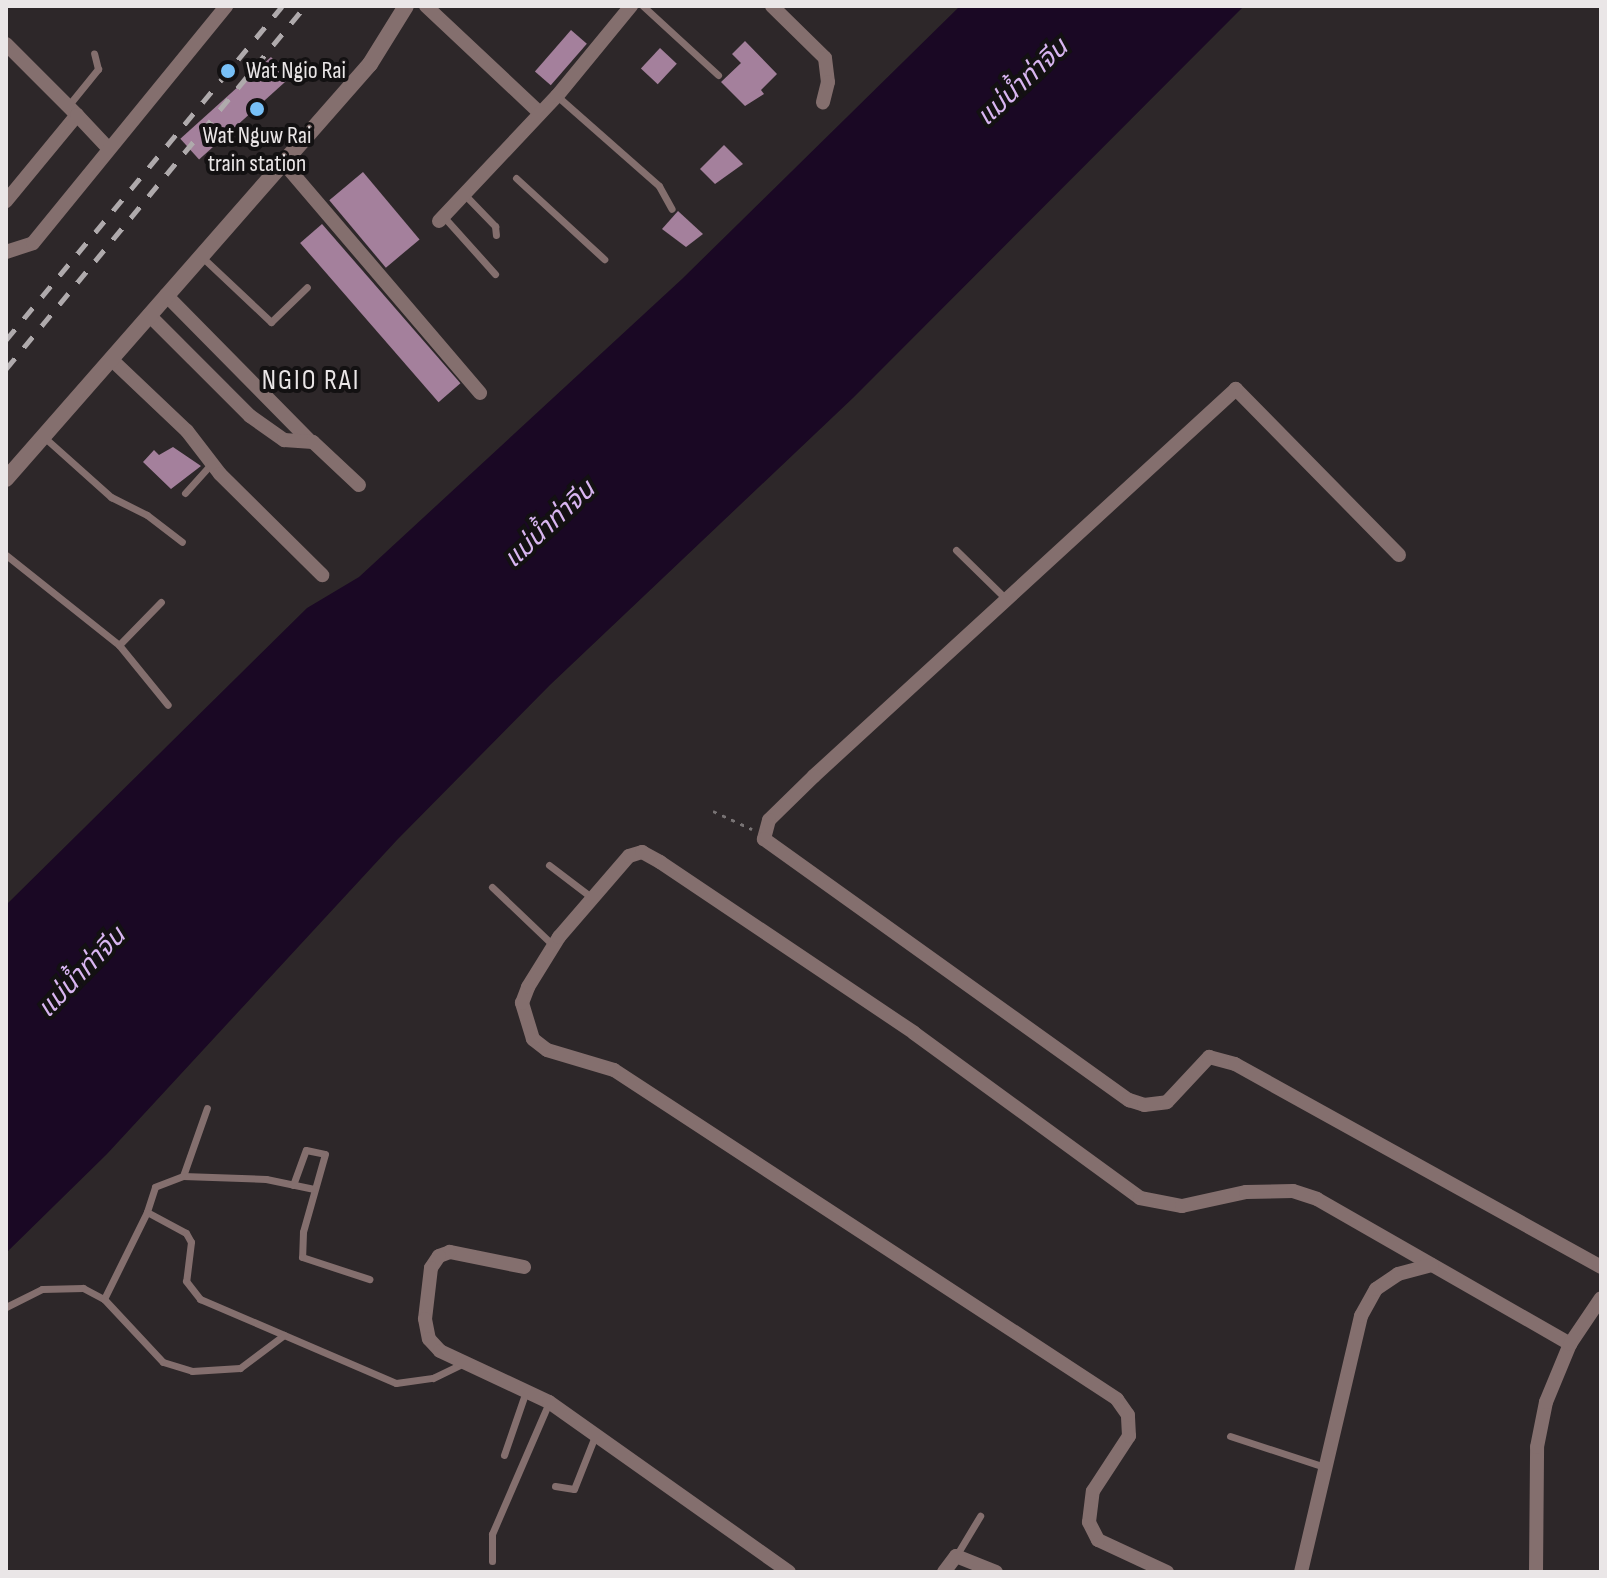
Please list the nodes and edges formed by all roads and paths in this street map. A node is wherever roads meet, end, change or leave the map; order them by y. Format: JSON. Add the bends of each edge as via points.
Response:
{"nodes":[{"id":1,"x":226,"y":6,"type":"edge"},
{"id":2,"x":406,"y":6,"type":"edge"},
{"id":3,"x":426,"y":6,"type":"edge"},
{"id":4,"x":631,"y":6,"type":"edge"},
{"id":5,"x":643,"y":6,"type":"edge"},
{"id":6,"x":772,"y":6,"type":"edge"},
{"id":7,"x":6,"y":44,"type":"edge"},
{"id":8,"x":94,"y":53,"type":"dead end"},
{"id":9,"x":718,"y":75,"type":"dead end"},
{"id":10,"x":557,"y":96,"type":"junction"},
{"id":11,"x":823,"y":102,"type":"dead end"},
{"id":12,"x":72,"y":110,"type":"junction"},
{"id":13,"x":540,"y":113,"type":"junction"},
{"id":14,"x":108,"y":148,"type":"junction"},
{"id":15,"x":282,"y":161,"type":"junction"},
{"id":16,"x":516,"y":178,"type":"dead end"},
{"id":17,"x":9,"y":190,"type":"edge"},
{"id":18,"x":464,"y":194,"type":"junction"},
{"id":19,"x":672,"y":209,"type":"dead end"},
{"id":20,"x":441,"y":219,"type":"joint"},
{"id":21,"x":496,"y":235,"type":"dead end"},
{"id":22,"x":6,"y":252,"type":"edge"},
{"id":23,"x":200,"y":255,"type":"junction"},
{"id":24,"x":604,"y":259,"type":"dead end"},
{"id":25,"x":495,"y":274,"type":"dead end"},
{"id":26,"x":307,"y":287,"type":"dead end"},
{"id":27,"x":166,"y":295,"type":"junction"},
{"id":28,"x":149,"y":315,"type":"junction"},
{"id":29,"x":111,"y":359,"type":"junction"},
{"id":30,"x":480,"y":393,"type":"dead end"},
{"id":31,"x":43,"y":436,"type":"junction"},
{"id":32,"x":310,"y":441,"type":"junction"},
{"id":33,"x":212,"y":463,"type":"junction"},
{"id":34,"x":6,"y":479,"type":"edge"},
{"id":35,"x":359,"y":485,"type":"dead end"},
{"id":36,"x":185,"y":493,"type":"dead end"},
{"id":37,"x":182,"y":542,"type":"dead end"},
{"id":38,"x":956,"y":550,"type":"dead end"},
{"id":39,"x":6,"y":555,"type":"edge"},
{"id":40,"x":1399,"y":555,"type":"dead end"},
{"id":41,"x":322,"y":575,"type":"dead end"},
{"id":42,"x":1005,"y":598,"type":"junction"},
{"id":43,"x":161,"y":602,"type":"dead end"},
{"id":44,"x":119,"y":645,"type":"junction"},
{"id":45,"x":168,"y":705,"type":"dead end"},
{"id":46,"x":713,"y":811,"type":"dead end"},
{"id":47,"x":764,"y":839,"type":"junction"},
{"id":48,"x":549,"y":865,"type":"dead end"},
{"id":49,"x":492,"y":887,"type":"dead end"},
{"id":50,"x":586,"y":903,"type":"junction"},
{"id":51,"x":556,"y":941,"type":"junction"},
{"id":52,"x":207,"y":1108,"type":"dead end"},
{"id":53,"x":183,"y":1176,"type":"junction"},
{"id":54,"x":293,"y":1185,"type":"junction"},
{"id":55,"x":314,"y":1189,"type":"junction"},
{"id":56,"x":147,"y":1212,"type":"junction"},
{"id":57,"x":1432,"y":1265,"type":"junction"},
{"id":58,"x":524,"y":1267,"type":"dead end"},
{"id":59,"x":1601,"y":1267,"type":"edge"},
{"id":60,"x":369,"y":1279,"type":"dead end"},
{"id":61,"x":1601,"y":1298,"type":"edge"},
{"id":62,"x":104,"y":1299,"type":"junction"},
{"id":63,"x":6,"y":1307,"type":"edge"},
{"id":64,"x":284,"y":1335,"type":"junction"},
{"id":65,"x":1570,"y":1344,"type":"junction"},
{"id":66,"x":468,"y":1362,"type":"junction"},
{"id":67,"x":527,"y":1389,"type":"junction"},
{"id":68,"x":549,"y":1402,"type":"junction"},
{"id":69,"x":596,"y":1434,"type":"junction"},
{"id":70,"x":1230,"y":1436,"type":"dead end"},
{"id":71,"x":504,"y":1455,"type":"dead end"},
{"id":72,"x":1325,"y":1467,"type":"junction"},
{"id":73,"x":555,"y":1486,"type":"dead end"},
{"id":74,"x":980,"y":1516,"type":"dead end"},
{"id":75,"x":956,"y":1556,"type":"junction"},
{"id":76,"x":492,"y":1561,"type":"dead end"},
{"id":77,"x":789,"y":1572,"type":"edge"},
{"id":78,"x":944,"y":1572,"type":"edge"},
{"id":79,"x":996,"y":1572,"type":"edge"},
{"id":80,"x":1167,"y":1572,"type":"edge"},
{"id":81,"x":1301,"y":1572,"type":"edge"},
{"id":82,"x":1536,"y":1572,"type":"edge"}],
"edges":[{"from":1,"to":14,"type":"street"},
{"from":2,"to":15,"type":"street","via":[[370,64]]},
{"from":3,"to":13,"type":"street"},
{"from":4,"to":10,"type":"street"},
{"from":5,"to":9,"type":"lane"},
{"from":6,"to":11,"type":"street","via":[[825,58]]},
{"from":7,"to":12,"type":"street"},
{"from":8,"to":12,"type":"lane","via":[[98,69]]},
{"from":10,"to":13,"type":"street"},
{"from":10,"to":19,"type":"lane","via":[[659,186]]},
{"from":12,"to":14,"type":"street"},
{"from":12,"to":17,"type":"street"},
{"from":13,"to":18,"type":"street"},
{"from":14,"to":22,"type":"street","via":[[33,243]]},
{"from":15,"to":23,"type":"street"},
{"from":15,"to":30,"type":"street"},
{"from":16,"to":24,"type":"lane"},
{"from":18,"to":20,"type":"street"},
{"from":18,"to":21,"type":"lane","via":[[495,226]]},
{"from":20,"to":25,"type":"lane"},
{"from":23,"to":26,"type":"lane","via":[[271,322]]},
{"from":23,"to":27,"type":"street"},
{"from":27,"to":28,"type":"street"},
{"from":27,"to":32,"type":"street"},
{"from":28,"to":29,"type":"street"},
{"from":28,"to":32,"type":"street","via":[[250,416],[284,440]]},
{"from":29,"to":31,"type":"street"},
{"from":29,"to":33,"type":"street","via":[[187,431]]},
{"from":31,"to":34,"type":"street"},
{"from":31,"to":37,"type":"lane","via":[[115,500],[147,515]]},
{"from":32,"to":35,"type":"street"},
{"from":33,"to":36,"type":"lane"},
{"from":33,"to":41,"type":"street"},
{"from":38,"to":42,"type":"lane"},
{"from":39,"to":44,"type":"lane"},
{"from":40,"to":42,"type":"street","via":[[1236,389]]},
{"from":42,"to":47,"type":"street","via":[[769,820]]},
{"from":43,"to":44,"type":"lane"},
{"from":44,"to":45,"type":"lane"},
{"from":46,"to":47,"type":"path","via":[[743,822]]},
{"from":47,"to":59,"type":"street","via":[[1129,1100],[1144,1105],[1167,1102],[1209,1057],[1235,1064]]},
{"from":48,"to":50,"type":"lane"},
{"from":49,"to":51,"type":"lane"},
{"from":50,"to":51,"type":"street"},
{"from":50,"to":57,"type":"street","via":[[617,867],[642,852],[914,1033],[1140,1198],[1182,1206],[1246,1192],[1293,1191]]},
{"from":51,"to":80,"type":"street","via":[[522,1003],[528,1030],[541,1046],[614,1070],[1117,1399],[1128,1415],[1129,1436],[1093,1491],[1089,1522],[1098,1540]]},
{"from":52,"to":53,"type":"lane"},
{"from":53,"to":54,"type":"lane"},
{"from":53,"to":56,"type":"lane","via":[[155,1187]]},
{"from":54,"to":55,"type":"lane"},
{"from":54,"to":55,"type":"lane","via":[[302,1155],[311,1147],[327,1158]]},
{"from":55,"to":60,"type":"lane","via":[[302,1257]]},
{"from":56,"to":62,"type":"lane"},
{"from":56,"to":64,"type":"lane","via":[[186,1233],[191,1242],[186,1281],[200,1299]]},
{"from":57,"to":65,"type":"street"},
{"from":57,"to":72,"type":"street","via":[[1398,1274],[1376,1289],[1361,1316]]},
{"from":58,"to":66,"type":"street","via":[[450,1252],[439,1256],[431,1268],[425,1319],[429,1339],[440,1351]]},
{"from":61,"to":65,"type":"street"},
{"from":62,"to":63,"type":"lane","via":[[61,1285]]},
{"from":62,"to":64,"type":"lane","via":[[154,1353],[178,1369],[240,1368]]},
{"from":64,"to":66,"type":"lane","via":[[396,1383],[433,1378]]},
{"from":65,"to":82,"type":"street","via":[[1549,1392],[1537,1447]]},
{"from":66,"to":67,"type":"street"},
{"from":67,"to":68,"type":"street"},
{"from":67,"to":71,"type":"lane"},
{"from":68,"to":69,"type":"street"},
{"from":68,"to":76,"type":"lane","via":[[492,1534]]},
{"from":69,"to":73,"type":"lane","via":[[574,1489]]},
{"from":69,"to":77,"type":"street"},
{"from":70,"to":72,"type":"lane"},
{"from":72,"to":81,"type":"street"},
{"from":74,"to":75,"type":"lane"},
{"from":75,"to":78,"type":"street"},
{"from":75,"to":79,"type":"street"}]}
